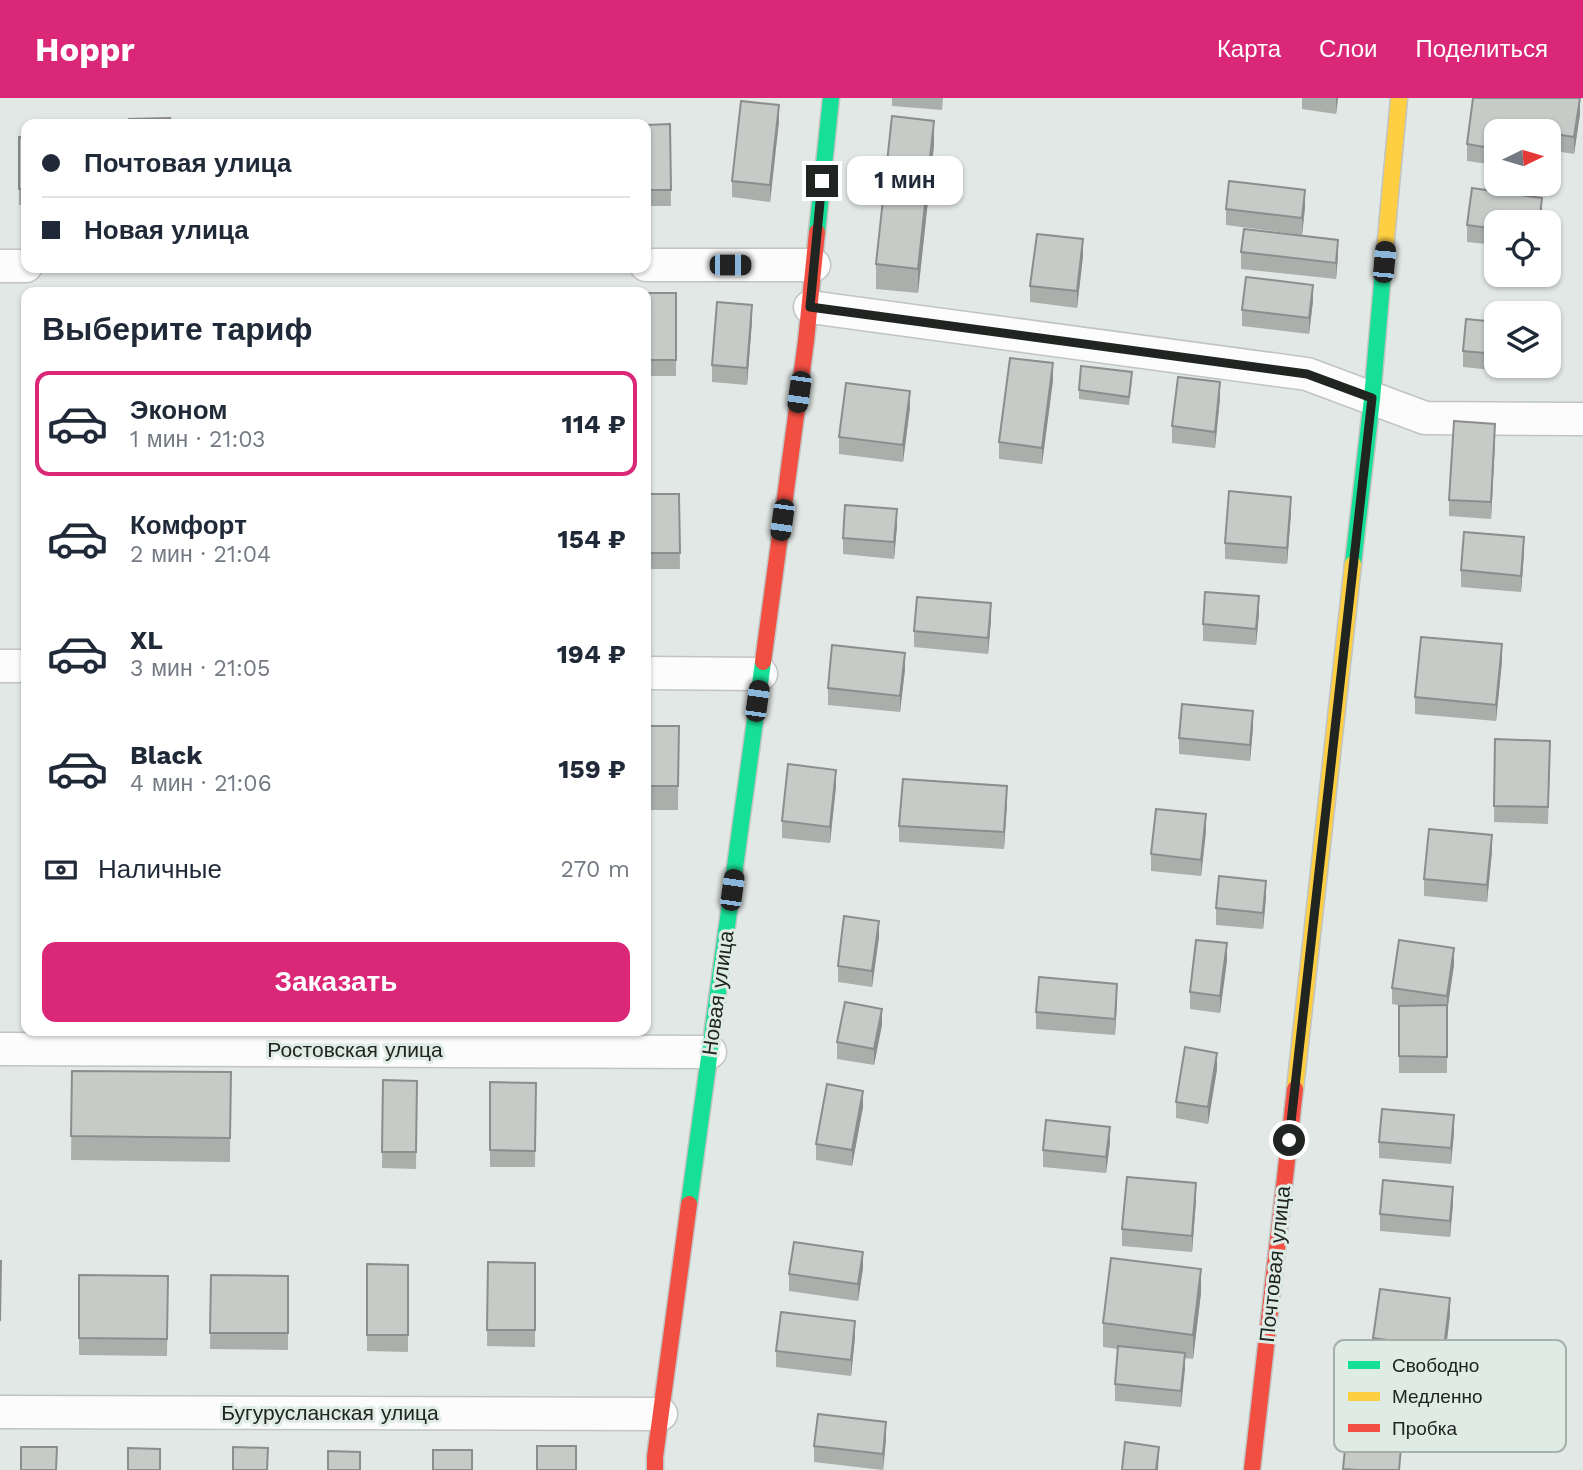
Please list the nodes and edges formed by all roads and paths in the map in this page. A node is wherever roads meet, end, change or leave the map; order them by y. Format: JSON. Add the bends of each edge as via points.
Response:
{"nodes":[{"id":1,"x":831,"y":98,"type":"edge"},
{"id":2,"x":1399,"y":98,"type":"edge"},
{"id":3,"x":651,"y":265,"type":"edge"},
{"id":4,"x":814,"y":265,"type":"junction"},
{"id":5,"x":0,"y":266,"type":"edge"},
{"id":6,"x":21,"y":266,"type":"edge"},
{"id":7,"x":810,"y":307,"type":"junction"},
{"id":8,"x":1372,"y":398,"type":"junction"},
{"id":9,"x":1583,"y":419,"type":"edge"},
{"id":10,"x":0,"y":666,"type":"edge"},
{"id":11,"x":21,"y":666,"type":"edge"},
{"id":12,"x":651,"y":673,"type":"edge"},
{"id":13,"x":761,"y":674,"type":"junction"},
{"id":14,"x":0,"y":1049,"type":"edge"},
{"id":15,"x":710,"y":1052,"type":"junction"},
{"id":16,"x":0,"y":1412,"type":"edge"},
{"id":17,"x":661,"y":1415,"type":"junction"},
{"id":18,"x":655,"y":1470,"type":"edge"},
{"id":19,"x":1252,"y":1470,"type":"edge"}],
"edges":[{"from":1,"to":4,"type":"street","name":"Новая улица"},
{"from":2,"to":8,"type":"street","name":"Почтовая улица"},
{"from":3,"to":4,"type":"street"},
{"from":4,"to":7,"type":"street","name":"Новая улица"},
{"from":5,"to":6,"type":"street"},
{"from":7,"to":8,"type":"street","via":[[1307,374]]},
{"from":7,"to":13,"type":"street","name":"Новая улица"},
{"from":8,"to":9,"type":"street","via":[[1425,418]]},
{"from":8,"to":19,"type":"street","name":"Почтовая улица"},
{"from":10,"to":11,"type":"street"},
{"from":12,"to":13,"type":"street"},
{"from":13,"to":15,"type":"street","name":"Новая улица"},
{"from":14,"to":15,"type":"street","name":"Ростовская улица"},
{"from":15,"to":17,"type":"street","name":"Новая улица"},
{"from":16,"to":17,"type":"street","name":"Бугурусланская улица"},
{"from":17,"to":18,"type":"street","name":"Новая улица"}]}
